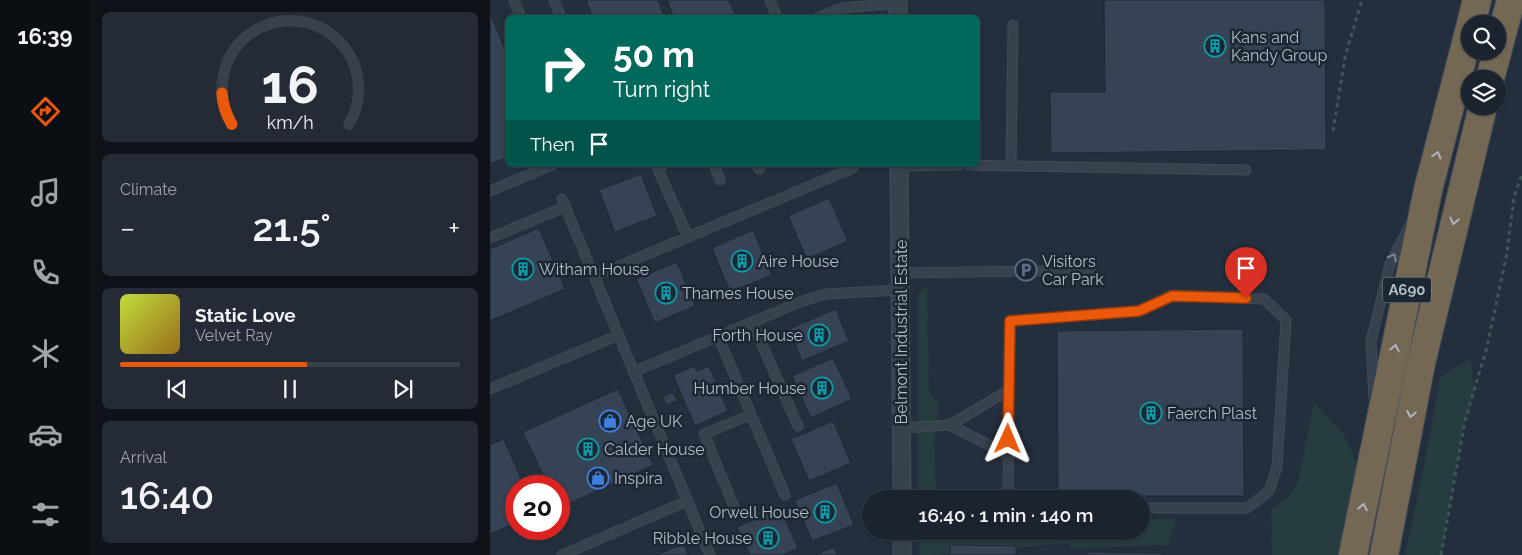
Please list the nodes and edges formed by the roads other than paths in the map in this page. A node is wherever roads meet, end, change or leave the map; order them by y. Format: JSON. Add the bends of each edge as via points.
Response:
{"nodes":[{"id":1,"x":514,"y":0,"type":"edge"},
{"id":2,"x":554,"y":0,"type":"edge"},
{"id":3,"x":770,"y":0,"type":"edge"},
{"id":4,"x":1477,"y":0,"type":"edge"},
{"id":5,"x":1511,"y":0,"type":"edge"},
{"id":6,"x":898,"y":7,"type":"edge"},
{"id":7,"x":520,"y":15,"type":"edge"},
{"id":8,"x":560,"y":15,"type":"edge"},
{"id":9,"x":776,"y":15,"type":"edge"},
{"id":10,"x":824,"y":15,"type":"edge"},
{"id":11,"x":1473,"y":15,"type":"edge"},
{"id":12,"x":1013,"y":25,"type":"dead end"},
{"id":13,"x":1462,"y":60,"type":"edge"},
{"id":14,"x":1492,"y":70,"type":"edge"},
{"id":15,"x":1481,"y":115,"type":"edge"},
{"id":16,"x":980,"y":165,"type":"edge"},
{"id":17,"x":1011,"y":166,"type":"junction"},
{"id":18,"x":547,"y":167,"type":"edge"},
{"id":19,"x":657,"y":167,"type":"edge"},
{"id":20,"x":715,"y":167,"type":"edge"},
{"id":21,"x":900,"y":167,"type":"edge"},
{"id":22,"x":854,"y":168,"type":"dead end"},
{"id":23,"x":1246,"y":170,"type":"dead end"},
{"id":24,"x":720,"y":180,"type":"dead end"},
{"id":25,"x":490,"y":191,"type":"edge"},
{"id":26,"x":688,"y":237,"type":"junction"},
{"id":27,"x":490,"y":238,"type":"edge"},
{"id":28,"x":1090,"y":270,"type":"dead end"},
{"id":29,"x":900,"y":273,"type":"junction"},
{"id":30,"x":595,"y":276,"type":"junction"},
{"id":31,"x":900,"y":290,"type":"junction"},
{"id":32,"x":752,"y":322,"type":"junction"},
{"id":33,"x":619,"y":334,"type":"junction"},
{"id":34,"x":718,"y":336,"type":"junction"},
{"id":35,"x":633,"y":372,"type":"junction"},
{"id":36,"x":490,"y":389,"type":"edge"},
{"id":37,"x":1009,"y":390,"type":"junction"},
{"id":38,"x":750,"y":415,"type":"junction"},
{"id":39,"x":950,"y":425,"type":"junction"},
{"id":40,"x":798,"y":426,"type":"dead end"},
{"id":41,"x":901,"y":428,"type":"junction"},
{"id":42,"x":1008,"y":455,"type":"junction"},
{"id":43,"x":902,"y":490,"type":"edge"},
{"id":44,"x":1008,"y":490,"type":"edge"},
{"id":45,"x":785,"y":495,"type":"dead end"},
{"id":46,"x":687,"y":501,"type":"junction"},
{"id":47,"x":1150,"y":508,"type":"edge"},
{"id":48,"x":735,"y":509,"type":"dead end"},
{"id":49,"x":902,"y":540,"type":"edge"},
{"id":50,"x":562,"y":555,"type":"edge"},
{"id":51,"x":710,"y":555,"type":"edge"},
{"id":52,"x":902,"y":555,"type":"edge"},
{"id":53,"x":1353,"y":555,"type":"edge"},
{"id":54,"x":1384,"y":555,"type":"edge"}],
"edges":[{"from":1,"to":7,"type":"lane"},
{"from":2,"to":8,"type":"lane"},
{"from":3,"to":9,"type":"lane"},
{"from":4,"to":11,"type":"highway"},
{"from":5,"to":14,"type":"highway"},
{"from":6,"to":10,"type":"lane","via":[[842,8]]},
{"from":12,"to":17,"type":"lane"},
{"from":53,"to":13,"type":"highway","number":"A690","one_way":true,"via":[[1428,190]]},
{"from":15,"to":54,"type":"highway","number":"A690","one_way":true,"via":[[1421,363]]},
{"from":16,"to":17,"type":"lane"},
{"from":17,"to":23,"type":"lane"},
{"from":18,"to":25,"type":"lane"},
{"from":19,"to":26,"type":"lane"},
{"from":20,"to":24,"type":"lane"},
{"from":21,"to":29,"type":"street","name":"Belmont Industrial Estate"},
{"from":22,"to":26,"type":"lane"},
{"from":26,"to":30,"type":"lane"},
{"from":27,"to":30,"type":"lane","via":[[563,203]]},
{"from":28,"to":29,"type":"lane"},
{"from":29,"to":31,"type":"street","name":"Belmont Industrial Estate"},
{"from":30,"to":33,"type":"lane"},
{"from":31,"to":32,"type":"lane","via":[[825,294]]},
{"from":31,"to":41,"type":"street","name":"Belmont Industrial Estate"},
{"from":32,"to":34,"type":"lane"},
{"from":32,"to":40,"type":"lane"},
{"from":33,"to":35,"type":"lane"},
{"from":33,"to":36,"type":"lane"},
{"from":34,"to":35,"type":"lane"},
{"from":34,"to":38,"type":"lane"},
{"from":35,"to":46,"type":"lane"},
{"from":37,"to":39,"type":"lane"},
{"from":37,"to":42,"type":"lane"},
{"from":37,"to":47,"type":"lane","via":[[1010,321],[1139,311],[1172,296],[1264,299],[1286,320],[1277,466],[1269,491],[1247,508]]},
{"from":38,"to":45,"type":"lane"},
{"from":38,"to":48,"type":"lane","via":[[704,434]]},
{"from":39,"to":41,"type":"lane"},
{"from":39,"to":42,"type":"lane"},
{"from":41,"to":43,"type":"street","name":"Belmont Industrial Estate"},
{"from":42,"to":44,"type":"lane"},
{"from":46,"to":50,"type":"lane"},
{"from":46,"to":51,"type":"lane"},
{"from":49,"to":52,"type":"street"}]}
